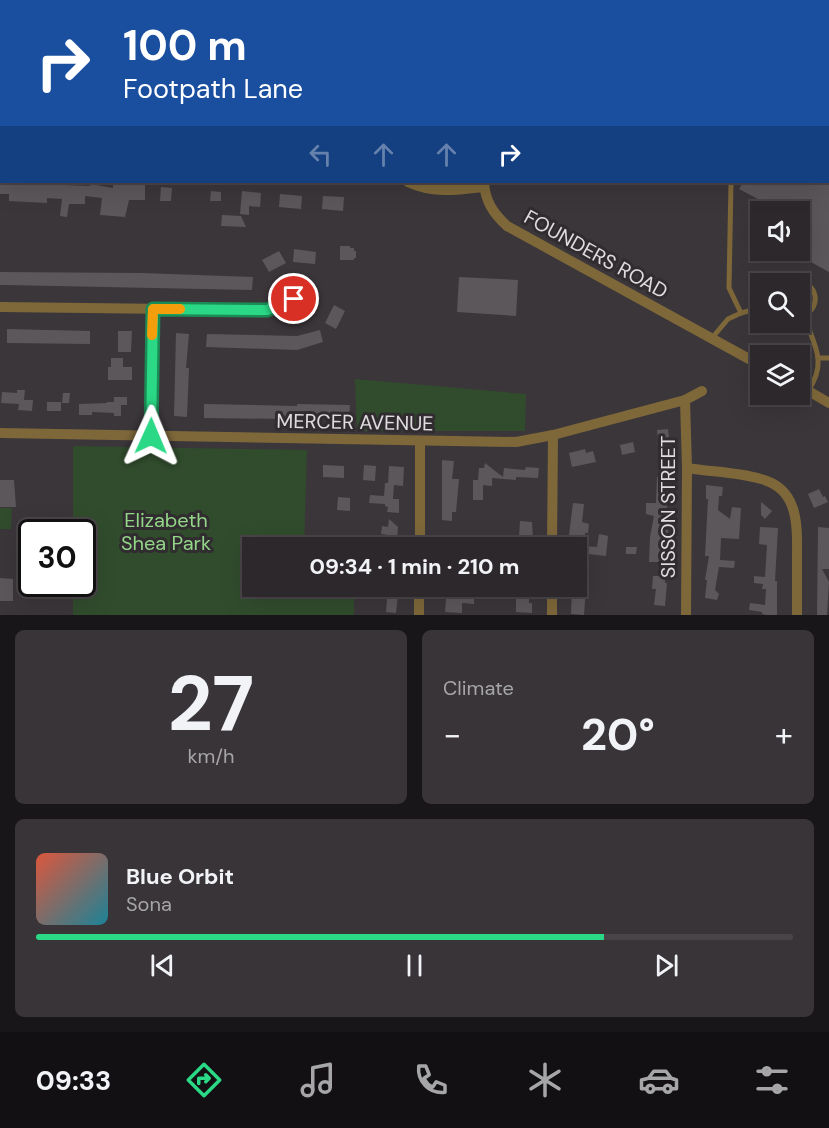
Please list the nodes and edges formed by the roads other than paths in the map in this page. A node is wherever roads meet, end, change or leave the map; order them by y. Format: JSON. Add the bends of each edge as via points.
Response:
{"nodes":[{"id":1,"x":412,"y":183,"type":"edge"},
{"id":2,"x":731,"y":183,"type":"edge"},
{"id":3,"x":484,"y":184,"type":"edge"},
{"id":4,"x":810,"y":286,"type":"edge"},
{"id":5,"x":294,"y":299,"type":"dead end"},
{"id":6,"x":0,"y":307,"type":"edge"},
{"id":7,"x":153,"y":309,"type":"junction"},
{"id":8,"x":750,"y":311,"type":"edge"},
{"id":9,"x":810,"y":312,"type":"edge"},
{"id":10,"x":741,"y":313,"type":"junction"},
{"id":11,"x":810,"y":333,"type":"edge"},
{"id":12,"x":712,"y":338,"type":"junction"},
{"id":13,"x":818,"y":358,"type":"junction"},
{"id":14,"x":829,"y":358,"type":"edge"},
{"id":15,"x":750,"y":359,"type":"edge"},
{"id":16,"x":810,"y":384,"type":"edge"},
{"id":17,"x":702,"y":391,"type":"dead end"},
{"id":18,"x":810,"y":392,"type":"edge"},
{"id":19,"x":685,"y":400,"type":"junction"},
{"id":20,"x":829,"y":403,"type":"edge"},
{"id":21,"x":0,"y":433,"type":"edge"},
{"id":22,"x":553,"y":435,"type":"junction"},
{"id":23,"x":151,"y":436,"type":"junction"},
{"id":24,"x":420,"y":442,"type":"junction"},
{"id":25,"x":687,"y":468,"type":"junction"},
{"id":26,"x":420,"y":537,"type":"edge"},
{"id":27,"x":552,"y":537,"type":"edge"},
{"id":28,"x":419,"y":597,"type":"edge"},
{"id":29,"x":552,"y":597,"type":"edge"},
{"id":30,"x":419,"y":615,"type":"edge"},
{"id":31,"x":552,"y":615,"type":"edge"},
{"id":32,"x":686,"y":615,"type":"edge"},
{"id":33,"x":797,"y":615,"type":"edge"}],
"edges":[{"from":1,"to":3,"type":"street","via":[[453,191]]},
{"from":2,"to":10,"type":"lane","via":[[729,288]]},
{"from":3,"to":12,"type":"street","name":"FOUNDERS ROAD","via":[[491,208],[507,226]]},
{"from":4,"to":9,"type":"lane","via":[[815,304]]},
{"from":5,"to":7,"type":"street","via":[[267,310]]},
{"from":6,"to":7,"type":"street"},
{"from":7,"to":23,"type":"street"},
{"from":8,"to":10,"type":"lane"},
{"from":10,"to":12,"type":"lane","via":[[728,319]]},
{"from":11,"to":13,"type":"lane"},
{"from":12,"to":15,"type":"street","name":"FOUNDERS ROAD"},
{"from":13,"to":14,"type":"lane"},
{"from":13,"to":16,"type":"lane","via":[[816,379]]},
{"from":17,"to":19,"type":"street","name":"MERCER AVENUE"},
{"from":18,"to":20,"type":"street"},
{"from":19,"to":22,"type":"street","name":"MERCER AVENUE"},
{"from":19,"to":25,"type":"street","name":"SISSON STREET"},
{"from":21,"to":23,"type":"street","name":"MERCER AVENUE"},
{"from":22,"to":24,"type":"street","name":"MERCER AVENUE","via":[[516,442]]},
{"from":22,"to":27,"type":"street"},
{"from":23,"to":24,"type":"street","name":"MERCER AVENUE"},
{"from":24,"to":26,"type":"street"},
{"from":25,"to":32,"type":"street","name":"SISSON STREET"},
{"from":25,"to":33,"type":"street","via":[[762,479],[783,491],[791,501],[797,530]]},
{"from":28,"to":30,"type":"street"},
{"from":29,"to":31,"type":"street"}]}
